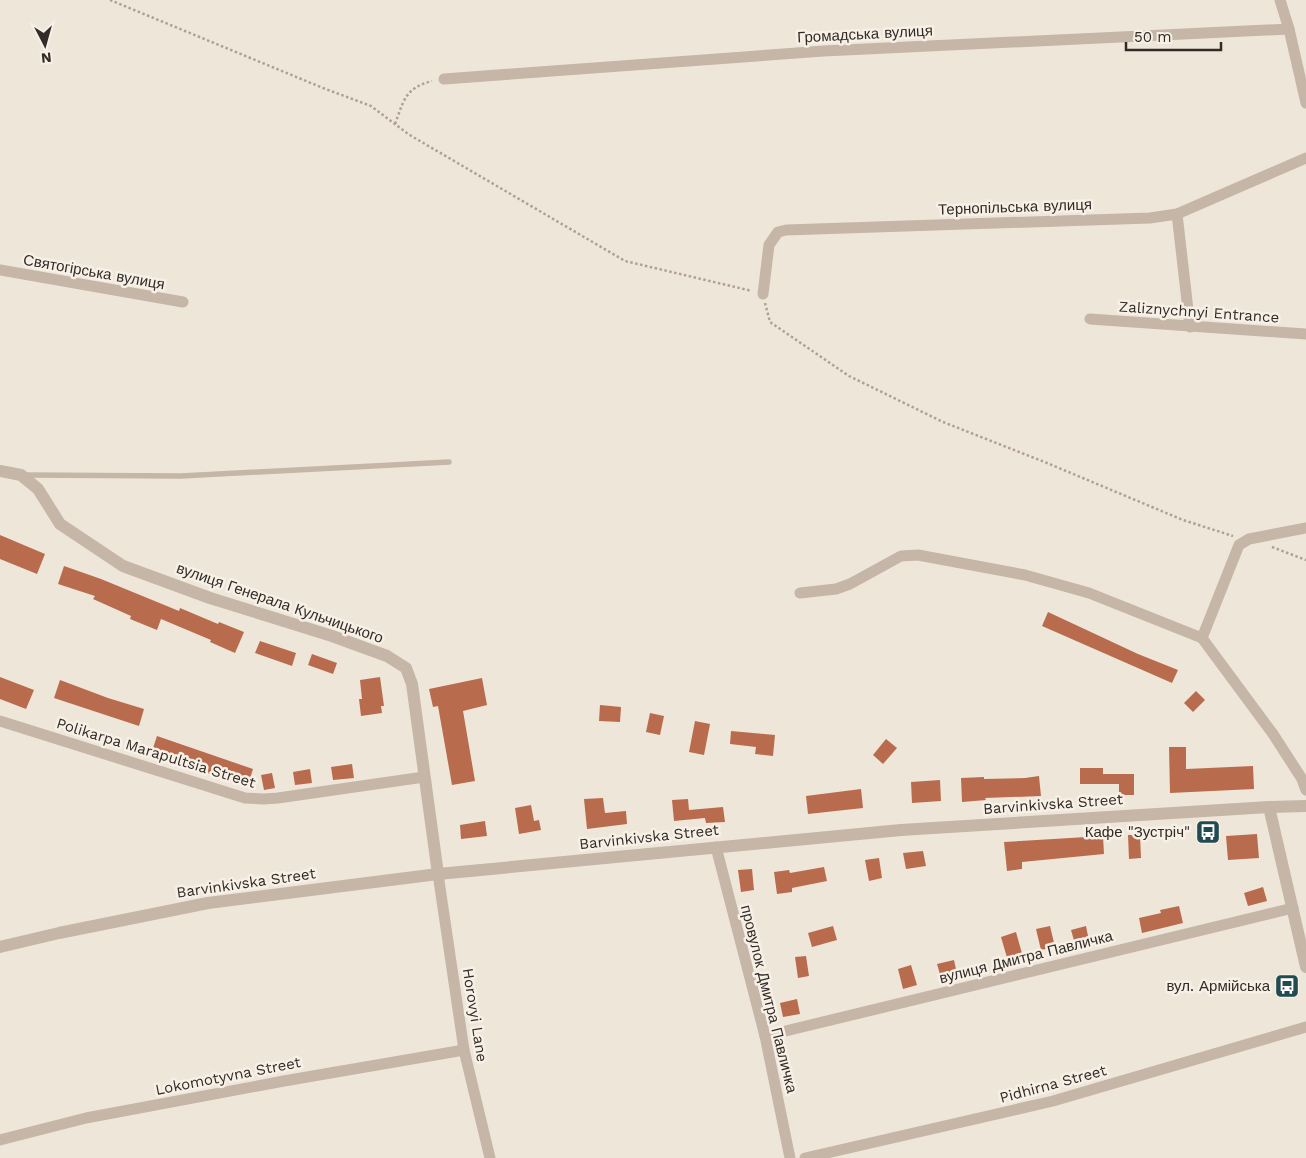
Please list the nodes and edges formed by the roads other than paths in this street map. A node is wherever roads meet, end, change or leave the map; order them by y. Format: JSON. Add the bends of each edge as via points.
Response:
{"nodes":[{"id":1,"x":1280,"y":0,"type":"edge"},
{"id":2,"x":1289,"y":29,"type":"junction"},
{"id":3,"x":444,"y":79,"type":"road end"},
{"id":4,"x":1306,"y":103,"type":"edge"},
{"id":5,"x":1306,"y":158,"type":"edge"},
{"id":6,"x":1177,"y":214,"type":"junction"},
{"id":7,"x":0,"y":270,"type":"edge"},
{"id":8,"x":762,"y":294,"type":"road end"},
{"id":9,"x":184,"y":302,"type":"dead end"},
{"id":10,"x":1090,"y":319,"type":"dead end"},
{"id":11,"x":1190,"y":327,"type":"junction"},
{"id":12,"x":1306,"y":334,"type":"edge"},
{"id":13,"x":449,"y":462,"type":"dead end"},
{"id":14,"x":0,"y":471,"type":"edge"},
{"id":15,"x":21,"y":475,"type":"junction"},
{"id":16,"x":1306,"y":528,"type":"edge"},
{"id":17,"x":800,"y":593,"type":"dead end"},
{"id":18,"x":1202,"y":638,"type":"junction"},
{"id":19,"x":0,"y":721,"type":"edge"},
{"id":20,"x":424,"y":777,"type":"junction"},
{"id":21,"x":1306,"y":790,"type":"edge"},
{"id":22,"x":1306,"y":806,"type":"edge"},
{"id":23,"x":1270,"y":807,"type":"junction"},
{"id":24,"x":716,"y":847,"type":"junction"},
{"id":25,"x":438,"y":874,"type":"junction"},
{"id":26,"x":1293,"y":908,"type":"junction"},
{"id":27,"x":0,"y":947,"type":"edge"},
{"id":28,"x":1306,"y":967,"type":"edge"},
{"id":29,"x":1306,"y":1027,"type":"edge"},
{"id":30,"x":765,"y":1036,"type":"junction"},
{"id":31,"x":464,"y":1050,"type":"junction"},
{"id":32,"x":0,"y":1140,"type":"edge"},
{"id":33,"x":490,"y":1158,"type":"edge"},
{"id":34,"x":790,"y":1158,"type":"edge"},
{"id":35,"x":805,"y":1158,"type":"edge"}],
"edges":[{"from":1,"to":2,"type":"street"},
{"from":2,"to":3,"type":"street","name":"Громадська вулиця","via":[[824,51]]},
{"from":2,"to":4,"type":"street"},
{"from":5,"to":6,"type":"street","name":"Тернопільська вулиця"},
{"from":6,"to":8,"type":"street","name":"Тернопільська вулиця","via":[[1150,218],[786,230],[778,232],[769,244]]},
{"from":6,"to":11,"type":"street"},
{"from":7,"to":9,"type":"street","name":"Святогірська вулиця"},
{"from":10,"to":11,"type":"street","name":"Zaliznychnyi Entrance"},
{"from":11,"to":12,"type":"street","name":"Zaliznychnyi Entrance"},
{"from":13,"to":15,"type":"lane","via":[[181,476]]},
{"from":14,"to":15,"type":"street"},
{"from":15,"to":20,"type":"street","name":"вулиця Генерала Кульчицького","via":[[38,489],[60,524],[123,566],[210,598],[332,636],[387,656],[406,668],[412,684]]},
{"from":16,"to":18,"type":"street","via":[[1244,542]]},
{"from":17,"to":18,"type":"street","via":[[843,586],[864,578],[901,556],[918,555],[1025,575],[1089,593]]},
{"from":18,"to":21,"type":"street","via":[[1273,734]]},
{"from":19,"to":20,"type":"street","name":"Polikarpa Marapultsia Street","via":[[245,798],[278,798]]},
{"from":20,"to":25,"type":"street","name":"вулиця Генерала Кульчицького"},
{"from":22,"to":23,"type":"street","name":"Barvinkivska Street"},
{"from":23,"to":24,"type":"street","name":"Barvinkivska Street","via":[[901,830]]},
{"from":23,"to":26,"type":"street"},
{"from":24,"to":25,"type":"street","name":"Barvinkivska Street"},
{"from":24,"to":30,"type":"street","name":"провулок Дмитра Павличка"},
{"from":25,"to":27,"type":"street","name":"Barvinkivska Street","via":[[208,903]]},
{"from":25,"to":31,"type":"street","name":"Horovyi Lane"},
{"from":26,"to":28,"type":"street"},
{"from":26,"to":30,"type":"street","name":"вулиця Дмитра Павличка"},
{"from":29,"to":35,"type":"street","name":"Pidhirna Street","via":[[1053,1101]]},
{"from":30,"to":34,"type":"street","name":"провулок Дмитра Павличка"},
{"from":31,"to":32,"type":"street","name":"Lokomotyvna Street","via":[[86,1118]]},
{"from":31,"to":33,"type":"street","name":"Horovyi Lane"}]}
